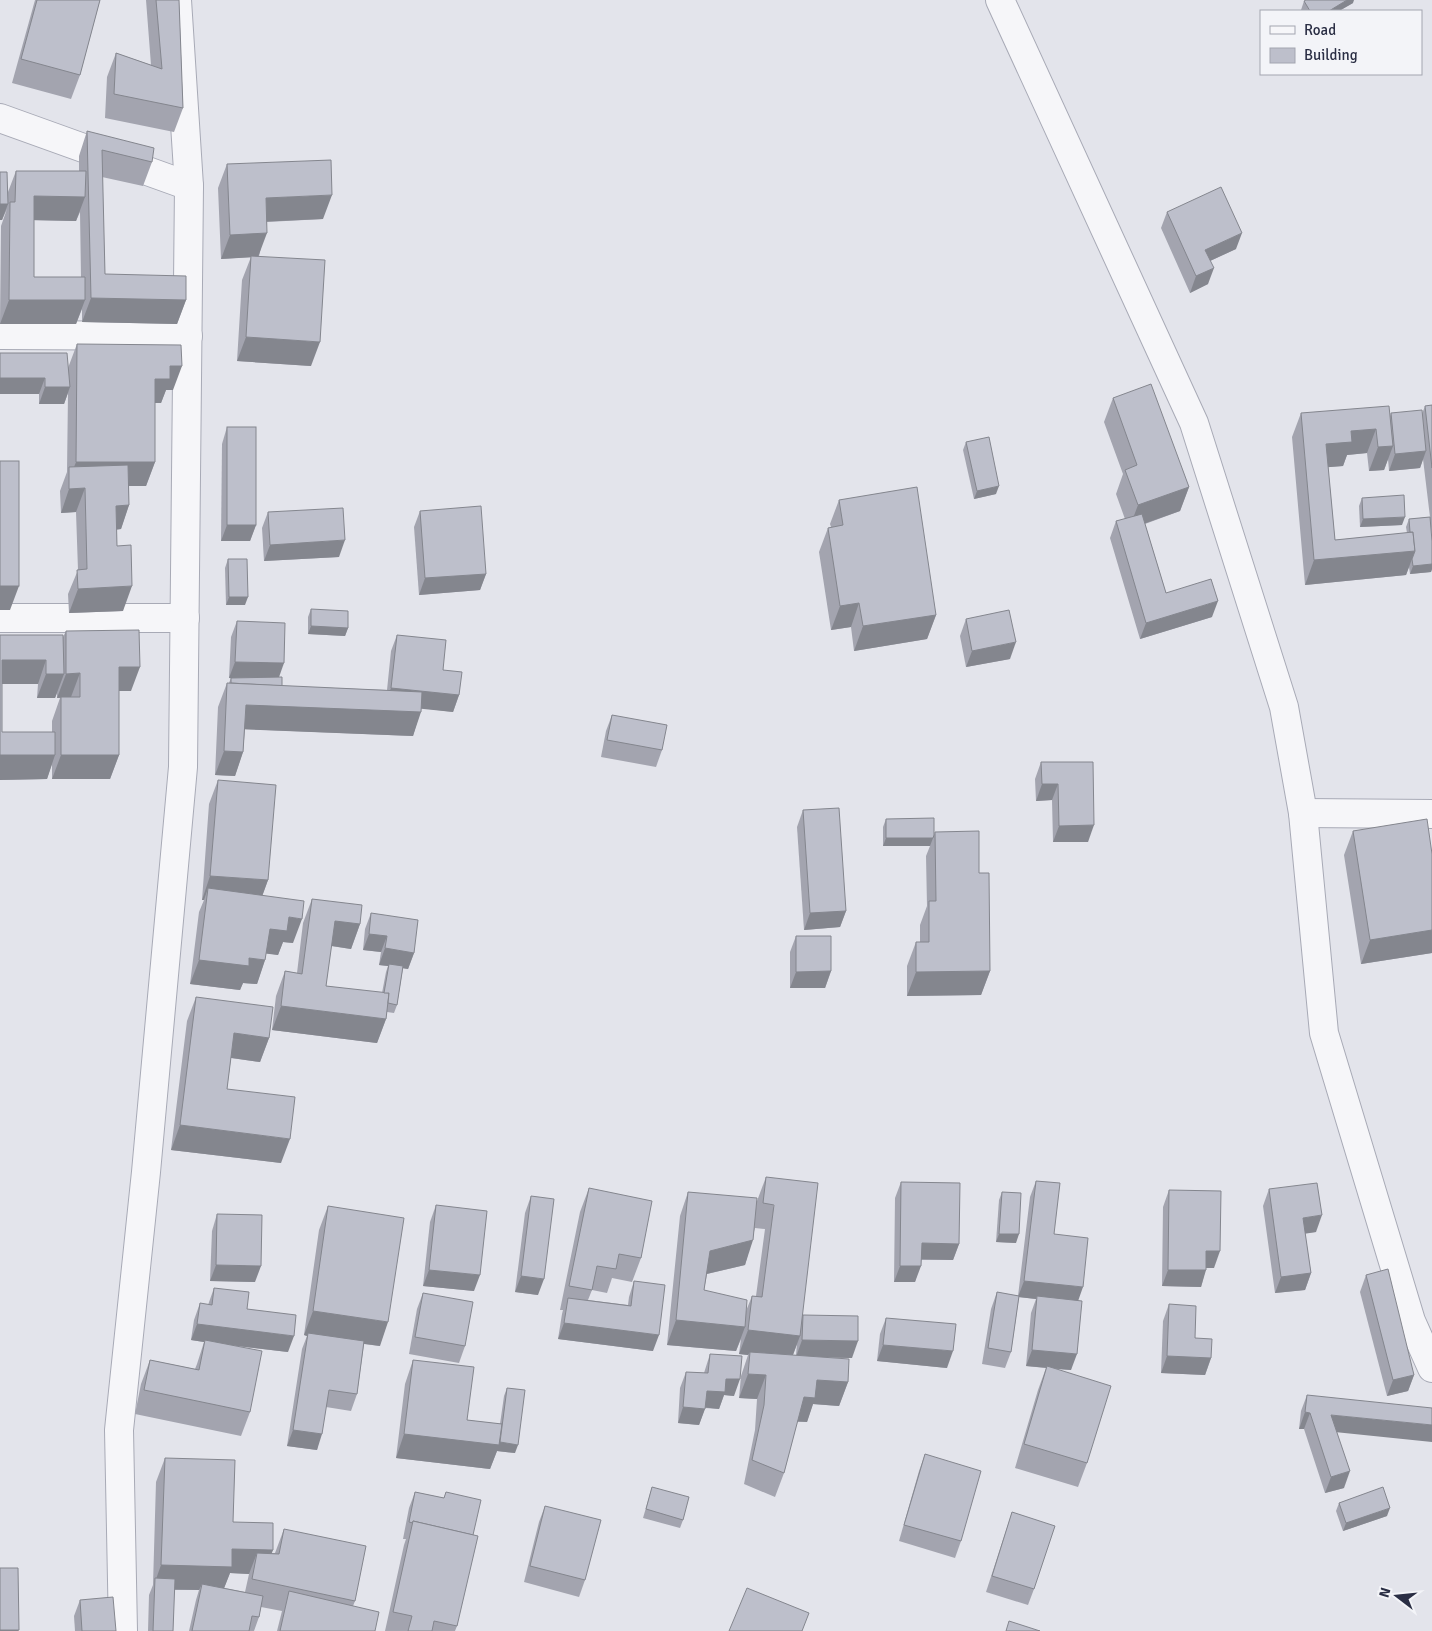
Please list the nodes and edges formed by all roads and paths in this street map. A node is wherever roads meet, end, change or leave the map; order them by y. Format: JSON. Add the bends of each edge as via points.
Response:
{"nodes":[{"id":1,"x":177,"y":0,"type":"edge"},
{"id":2,"x":1000,"y":0,"type":"edge"},
{"id":3,"x":0,"y":118,"type":"edge"},
{"id":4,"x":189,"y":186,"type":"junction"},
{"id":5,"x":0,"y":335,"type":"edge"},
{"id":6,"x":188,"y":336,"type":"junction"},
{"id":7,"x":0,"y":618,"type":"edge"},
{"id":8,"x":185,"y":618,"type":"junction"},
{"id":9,"x":1303,"y":813,"type":"junction"},
{"id":10,"x":1432,"y":814,"type":"edge"},
{"id":11,"x":1432,"y":1368,"type":"edge"},
{"id":12,"x":123,"y":1631,"type":"edge"}],
"edges":[{"from":1,"to":4,"type":"street"},
{"from":2,"to":9,"type":"street","via":[[1194,424],[1284,707]]},
{"from":3,"to":4,"type":"street"},
{"from":4,"to":6,"type":"street"},
{"from":5,"to":6,"type":"street"},
{"from":6,"to":8,"type":"street"},
{"from":7,"to":8,"type":"street"},
{"from":8,"to":12,"type":"street","via":[[183,767],[120,1430]]},
{"from":9,"to":10,"type":"street"},
{"from":9,"to":11,"type":"street","via":[[1324,1033],[1411,1321]]}]}
